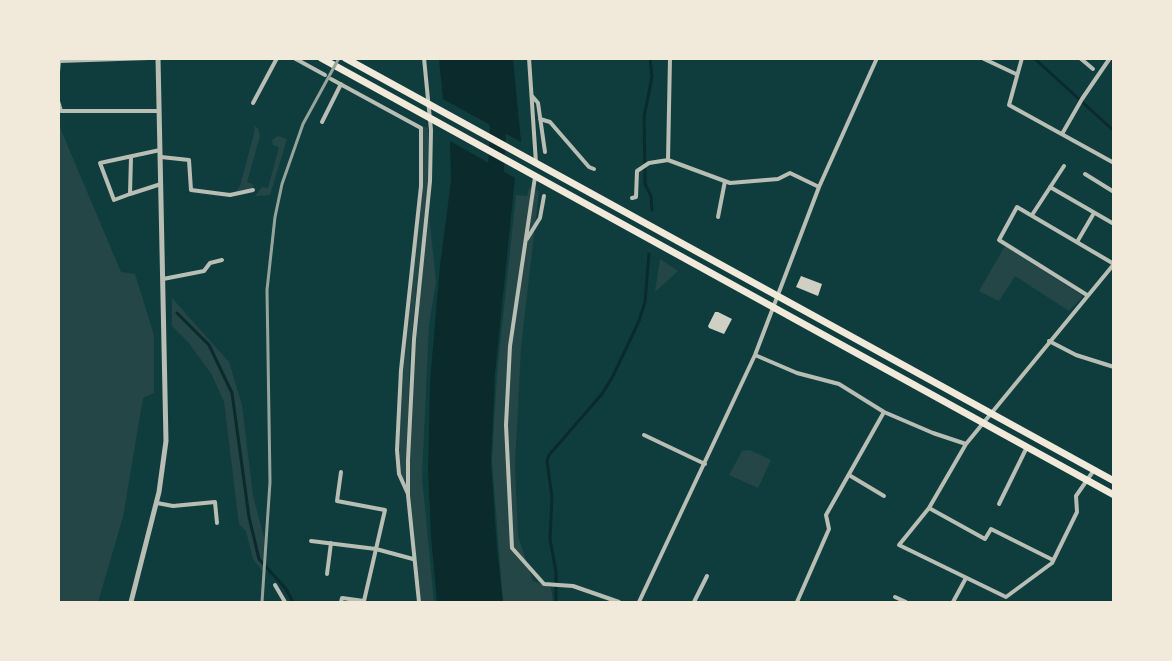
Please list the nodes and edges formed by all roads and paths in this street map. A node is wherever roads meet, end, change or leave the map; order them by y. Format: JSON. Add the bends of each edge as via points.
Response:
{"nodes":[{"id":1,"x":149,"y":58,"type":"edge"},
{"id":2,"x":277,"y":58,"type":"edge"},
{"id":3,"x":294,"y":58,"type":"edge"},
{"id":4,"x":321,"y":58,"type":"edge"},
{"id":5,"x":345,"y":58,"type":"edge"},
{"id":6,"x":424,"y":58,"type":"edge"},
{"id":7,"x":529,"y":58,"type":"edge"},
{"id":8,"x":670,"y":58,"type":"edge"},
{"id":9,"x":877,"y":58,"type":"edge"},
{"id":10,"x":982,"y":58,"type":"edge"},
{"id":11,"x":1022,"y":58,"type":"edge"},
{"id":12,"x":1080,"y":58,"type":"edge"},
{"id":13,"x":1110,"y":58,"type":"edge"},
{"id":14,"x":157,"y":59,"type":"edge"},
{"id":15,"x":1093,"y":69,"type":"dead end"},
{"id":16,"x":58,"y":72,"type":"edge"},
{"id":17,"x":1017,"y":74,"type":"junction"},
{"id":18,"x":325,"y":75,"type":"dead end"},
{"id":19,"x":331,"y":79,"type":"dead end"},
{"id":20,"x":341,"y":84,"type":"junction"},
{"id":21,"x":532,"y":95,"type":"junction"},
{"id":22,"x":58,"y":101,"type":"edge"},
{"id":23,"x":253,"y":103,"type":"dead end"},
{"id":24,"x":159,"y":111,"type":"junction"},
{"id":25,"x":540,"y":119,"type":"junction"},
{"id":26,"x":322,"y":122,"type":"dead end"},
{"id":27,"x":1062,"y":134,"type":"junction"},
{"id":28,"x":545,"y":152,"type":"dead end"},
{"id":29,"x":160,"y":153,"type":"junction"},
{"id":30,"x":130,"y":158,"type":"junction"},
{"id":31,"x":668,"y":160,"type":"junction"},
{"id":32,"x":1113,"y":163,"type":"edge"},
{"id":33,"x":536,"y":164,"type":"junction"},
{"id":34,"x":1064,"y":166,"type":"dead end"},
{"id":35,"x":594,"y":169,"type":"dead end"},
{"id":36,"x":1085,"y":174,"type":"dead end"},
{"id":37,"x":535,"y":177,"type":"junction"},
{"id":38,"x":725,"y":182,"type":"junction"},
{"id":39,"x":161,"y":184,"type":"junction"},
{"id":40,"x":819,"y":187,"type":"junction"},
{"id":41,"x":1050,"y":188,"type":"junction"},
{"id":42,"x":253,"y":190,"type":"dead end"},
{"id":43,"x":1113,"y":192,"type":"edge"},
{"id":44,"x":130,"y":194,"type":"junction"},
{"id":45,"x":544,"y":196,"type":"dead end"},
{"id":46,"x":632,"y":198,"type":"dead end"},
{"id":47,"x":1094,"y":213,"type":"junction"},
{"id":48,"x":1032,"y":215,"type":"junction"},
{"id":49,"x":718,"y":217,"type":"dead end"},
{"id":50,"x":1113,"y":225,"type":"edge"},
{"id":51,"x":526,"y":240,"type":"junction"},
{"id":52,"x":1077,"y":242,"type":"junction"},
{"id":53,"x":222,"y":260,"type":"dead end"},
{"id":54,"x":1113,"y":264,"type":"edge"},
{"id":55,"x":162,"y":279,"type":"junction"},
{"id":56,"x":1087,"y":295,"type":"junction"},
{"id":57,"x":778,"y":297,"type":"junction"},
{"id":58,"x":774,"y":307,"type":"junction"},
{"id":59,"x":854,"y":339,"type":"junction"},
{"id":60,"x":1049,"y":341,"type":"junction"},
{"id":61,"x":850,"y":349,"type":"junction"},
{"id":62,"x":755,"y":355,"type":"junction"},
{"id":63,"x":1113,"y":367,"type":"edge"},
{"id":64,"x":884,"y":412,"type":"junction"},
{"id":65,"x":989,"y":413,"type":"junction"},
{"id":66,"x":982,"y":423,"type":"junction"},
{"id":67,"x":644,"y":435,"type":"dead end"},
{"id":68,"x":966,"y":444,"type":"junction"},
{"id":69,"x":1027,"y":447,"type":"junction"},
{"id":70,"x":705,"y":464,"type":"junction"},
{"id":71,"x":1094,"y":470,"type":"junction"},
{"id":72,"x":341,"y":472,"type":"dead end"},
{"id":73,"x":849,"y":474,"type":"junction"},
{"id":74,"x":1086,"y":480,"type":"junction"},
{"id":75,"x":1113,"y":481,"type":"edge"},
{"id":76,"x":408,"y":495,"type":"junction"},
{"id":77,"x":1113,"y":495,"type":"edge"},
{"id":78,"x":884,"y":496,"type":"dead end"},
{"id":79,"x":156,"y":503,"type":"junction"},
{"id":80,"x":999,"y":504,"type":"dead end"},
{"id":81,"x":929,"y":508,"type":"junction"},
{"id":82,"x":217,"y":523,"type":"dead end"},
{"id":83,"x":311,"y":541,"type":"dead end"},
{"id":84,"x":331,"y":543,"type":"junction"},
{"id":85,"x":376,"y":549,"type":"junction"},
{"id":86,"x":413,"y":559,"type":"junction"},
{"id":87,"x":1053,"y":560,"type":"junction"},
{"id":88,"x":327,"y":574,"type":"dead end"},
{"id":89,"x":707,"y":576,"type":"dead end"},
{"id":90,"x":966,"y":578,"type":"junction"},
{"id":91,"x":275,"y":585,"type":"dead end"},
{"id":92,"x":895,"y":597,"type":"dead end"},
{"id":93,"x":131,"y":603,"type":"edge"},
{"id":94,"x":285,"y":603,"type":"edge"},
{"id":95,"x":341,"y":603,"type":"edge"},
{"id":96,"x":419,"y":603,"type":"edge"},
{"id":97,"x":619,"y":603,"type":"edge"},
{"id":98,"x":639,"y":603,"type":"edge"},
{"id":99,"x":694,"y":603,"type":"edge"},
{"id":100,"x":797,"y":603,"type":"edge"},
{"id":101,"x":906,"y":603,"type":"edge"},
{"id":102,"x":953,"y":603,"type":"edge"}],
"edges":[{"from":1,"to":16,"type":"street","via":[[59,60]]},
{"from":2,"to":23,"type":"street"},
{"from":3,"to":18,"type":"street"},
{"from":4,"to":37,"type":"highway"},
{"from":5,"to":33,"type":"highway"},
{"from":6,"to":76,"type":"street","via":[[431,130],[430,181],[414,339]]},
{"from":7,"to":21,"type":"street"},
{"from":8,"to":31,"type":"street"},
{"from":9,"to":40,"type":"street"},
{"from":10,"to":17,"type":"street"},
{"from":11,"to":17,"type":"street"},
{"from":12,"to":15,"type":"street"},
{"from":13,"to":27,"type":"street"},
{"from":14,"to":24,"type":"street"},
{"from":17,"to":27,"type":"street","via":[[1009,105]]},
{"from":19,"to":20,"type":"street"},
{"from":20,"to":26,"type":"street"},
{"from":20,"to":76,"type":"street","via":[[421,129],[421,186],[401,370],[397,450],[399,474]]},
{"from":21,"to":25,"type":"street","via":[[538,103]]},
{"from":21,"to":33,"type":"street"},
{"from":22,"to":24,"type":"street","via":[[61,111]]},
{"from":24,"to":29,"type":"street"},
{"from":25,"to":28,"type":"street"},
{"from":25,"to":35,"type":"street","via":[[550,122]]},
{"from":27,"to":32,"type":"street"},
{"from":29,"to":30,"type":"street"},
{"from":29,"to":39,"type":"street"},
{"from":29,"to":42,"type":"street","via":[[189,160],[191,190],[230,195]]},
{"from":30,"to":44,"type":"street"},
{"from":30,"to":44,"type":"street","via":[[100,163],[114,201]]},
{"from":31,"to":38,"type":"street"},
{"from":31,"to":46,"type":"street","via":[[650,163],[637,171],[636,197]]},
{"from":33,"to":57,"type":"highway"},
{"from":34,"to":41,"type":"street"},
{"from":36,"to":43,"type":"street"},
{"from":37,"to":51,"type":"street"},
{"from":37,"to":58,"type":"highway"},
{"from":38,"to":40,"type":"street","via":[[778,179],[790,173]]},
{"from":38,"to":49,"type":"street"},
{"from":39,"to":44,"type":"street"},
{"from":39,"to":55,"type":"street"},
{"from":40,"to":57,"type":"street"},
{"from":41,"to":47,"type":"street"},
{"from":41,"to":48,"type":"street"},
{"from":45,"to":51,"type":"street","via":[[540,218]]},
{"from":47,"to":50,"type":"street"},
{"from":47,"to":52,"type":"street"},
{"from":48,"to":52,"type":"street"},
{"from":48,"to":56,"type":"street","via":[[1017,207],[999,240]]},
{"from":51,"to":97,"type":"street","via":[[510,346],[506,425],[512,548],[544,584],[573,586]]},
{"from":52,"to":54,"type":"street"},
{"from":53,"to":55,"type":"street","via":[[210,263],[204,271]]},
{"from":54,"to":56,"type":"street"},
{"from":55,"to":79,"type":"street","via":[[166,441]]},
{"from":56,"to":60,"type":"street"},
{"from":57,"to":58,"type":"street"},
{"from":57,"to":59,"type":"highway"},
{"from":58,"to":61,"type":"highway"},
{"from":58,"to":62,"type":"street"},
{"from":59,"to":61,"type":"highway"},
{"from":59,"to":65,"type":"highway"},
{"from":60,"to":63,"type":"street","via":[[1076,356]]},
{"from":60,"to":65,"type":"street"},
{"from":61,"to":66,"type":"highway"},
{"from":62,"to":64,"type":"street","via":[[839,384]]},
{"from":62,"to":70,"type":"street"},
{"from":64,"to":68,"type":"street"},
{"from":64,"to":73,"type":"street"},
{"from":65,"to":66,"type":"street"},
{"from":65,"to":71,"type":"highway"},
{"from":66,"to":68,"type":"street"},
{"from":66,"to":69,"type":"highway"},
{"from":67,"to":70,"type":"street"},
{"from":68,"to":81,"type":"street"},
{"from":69,"to":74,"type":"highway"},
{"from":69,"to":80,"type":"street"},
{"from":70,"to":98,"type":"street"},
{"from":71,"to":74,"type":"street"},
{"from":71,"to":75,"type":"highway"},
{"from":72,"to":85,"type":"street","via":[[337,501],[385,510]]},
{"from":73,"to":78,"type":"street"},
{"from":73,"to":100,"type":"street","via":[[826,515],[829,529]]},
{"from":74,"to":77,"type":"highway"},
{"from":74,"to":87,"type":"street","via":[[1076,496],[1077,512]]},
{"from":76,"to":86,"type":"street"},
{"from":79,"to":82,"type":"street","via":[[173,507],[215,502]]},
{"from":79,"to":93,"type":"street"},
{"from":81,"to":87,"type":"street","via":[[985,539],[991,529]]},
{"from":81,"to":90,"type":"street","via":[[899,545]]},
{"from":83,"to":84,"type":"street"},
{"from":84,"to":85,"type":"street"},
{"from":84,"to":88,"type":"street"},
{"from":85,"to":86,"type":"street"},
{"from":85,"to":95,"type":"street","via":[[364,602],[342,597]]},
{"from":86,"to":96,"type":"street"},
{"from":87,"to":90,"type":"street","via":[[1005,597]]},
{"from":89,"to":99,"type":"street"},
{"from":90,"to":102,"type":"street"},
{"from":91,"to":94,"type":"street"},
{"from":92,"to":101,"type":"street"}]}
